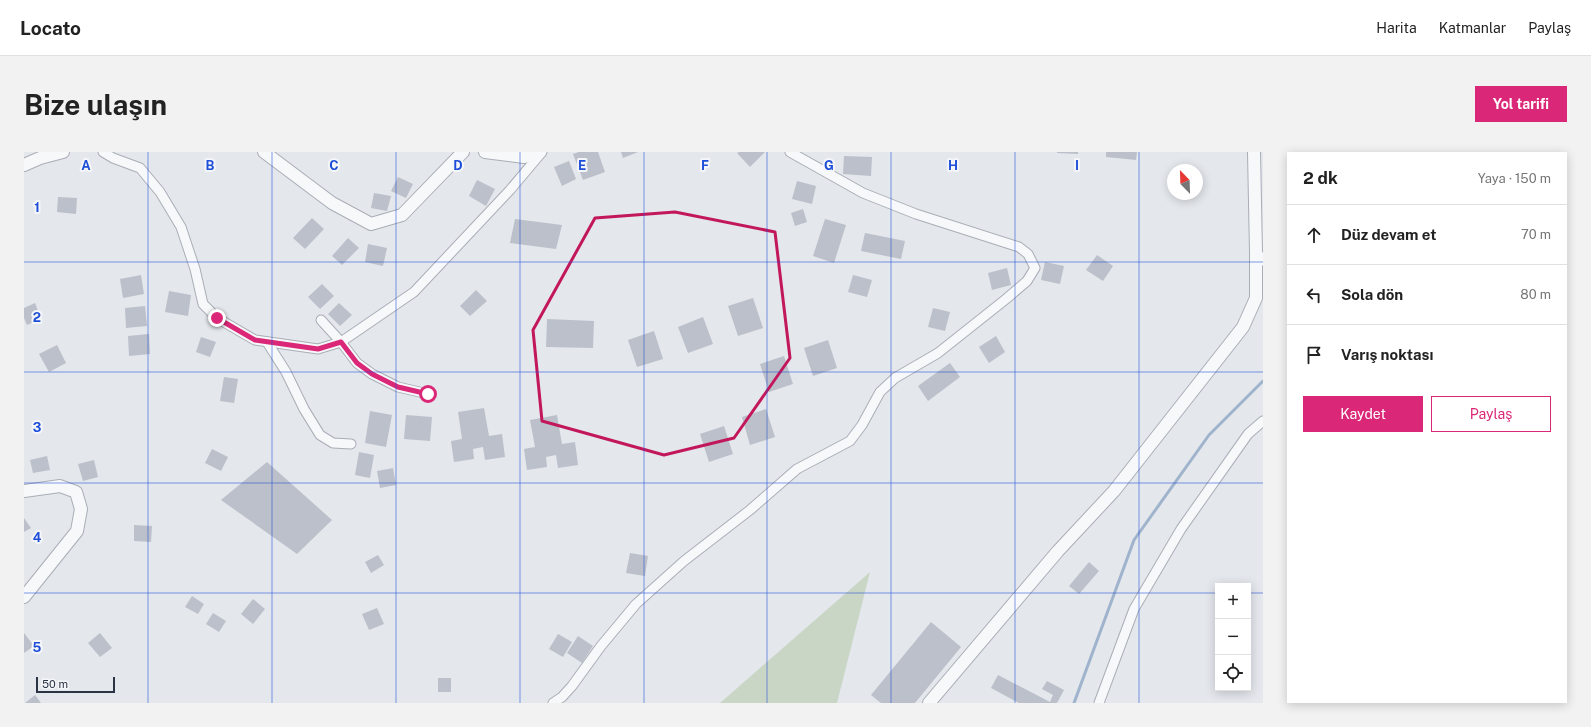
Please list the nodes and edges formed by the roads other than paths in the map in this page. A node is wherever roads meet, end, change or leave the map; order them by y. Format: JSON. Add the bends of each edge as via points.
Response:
{"nodes":[{"id":1,"x":62,"y":152,"type":"edge"},
{"id":2,"x":103,"y":152,"type":"edge"},
{"id":3,"x":264,"y":152,"type":"edge"},
{"id":4,"x":463,"y":152,"type":"edge"},
{"id":5,"x":485,"y":152,"type":"edge"},
{"id":6,"x":542,"y":152,"type":"edge"},
{"id":7,"x":790,"y":152,"type":"edge"},
{"id":8,"x":1254,"y":152,"type":"edge"},
{"id":9,"x":24,"y":165,"type":"edge"},
{"id":10,"x":1256,"y":253,"type":"junction"},
{"id":11,"x":1263,"y":267,"type":"edge"},
{"id":12,"x":321,"y":320,"type":"dead end"},
{"id":13,"x":267,"y":342,"type":"junction"},
{"id":14,"x":341,"y":342,"type":"junction"},
{"id":15,"x":428,"y":394,"type":"dead end"},
{"id":16,"x":1263,"y":422,"type":"edge"},
{"id":17,"x":351,"y":444,"type":"dead end"},
{"id":18,"x":24,"y":491,"type":"edge"},
{"id":19,"x":24,"y":597,"type":"edge"},
{"id":20,"x":553,"y":703,"type":"edge"},
{"id":21,"x":929,"y":703,"type":"edge"},
{"id":22,"x":1099,"y":703,"type":"edge"}],
"edges":[{"from":1,"to":9,"type":"street"},
{"from":2,"to":13,"type":"street","via":[[140,168],[160,192],[181,227],[203,304],[217,318],[255,340]]},
{"from":3,"to":4,"type":"street","via":[[332,203],[371,224],[402,215]]},
{"from":5,"to":6,"type":"street","via":[[524,157]]},
{"from":6,"to":14,"type":"street","via":[[510,190],[414,292]]},
{"from":7,"to":20,"type":"street","via":[[863,193],[916,214],[1019,247],[1028,254],[1035,268],[1027,281],[938,353],[895,378],[880,392],[862,425],[850,440],[797,469],[636,604],[572,686]]},
{"from":8,"to":10,"type":"street"},
{"from":10,"to":11,"type":"street"},
{"from":10,"to":21,"type":"street","via":[[1256,298],[1243,327],[1114,491],[1058,551]]},
{"from":12,"to":14,"type":"street"},
{"from":13,"to":14,"type":"street","via":[[318,349]]},
{"from":13,"to":17,"type":"street","via":[[320,435],[333,443]]},
{"from":14,"to":15,"type":"street","via":[[357,363],[372,374],[398,387]]},
{"from":16,"to":22,"type":"street","via":[[1248,434],[1181,529],[1134,609]]},
{"from":18,"to":19,"type":"street","via":[[60,486],[76,492],[81,509],[77,531]]}]}
